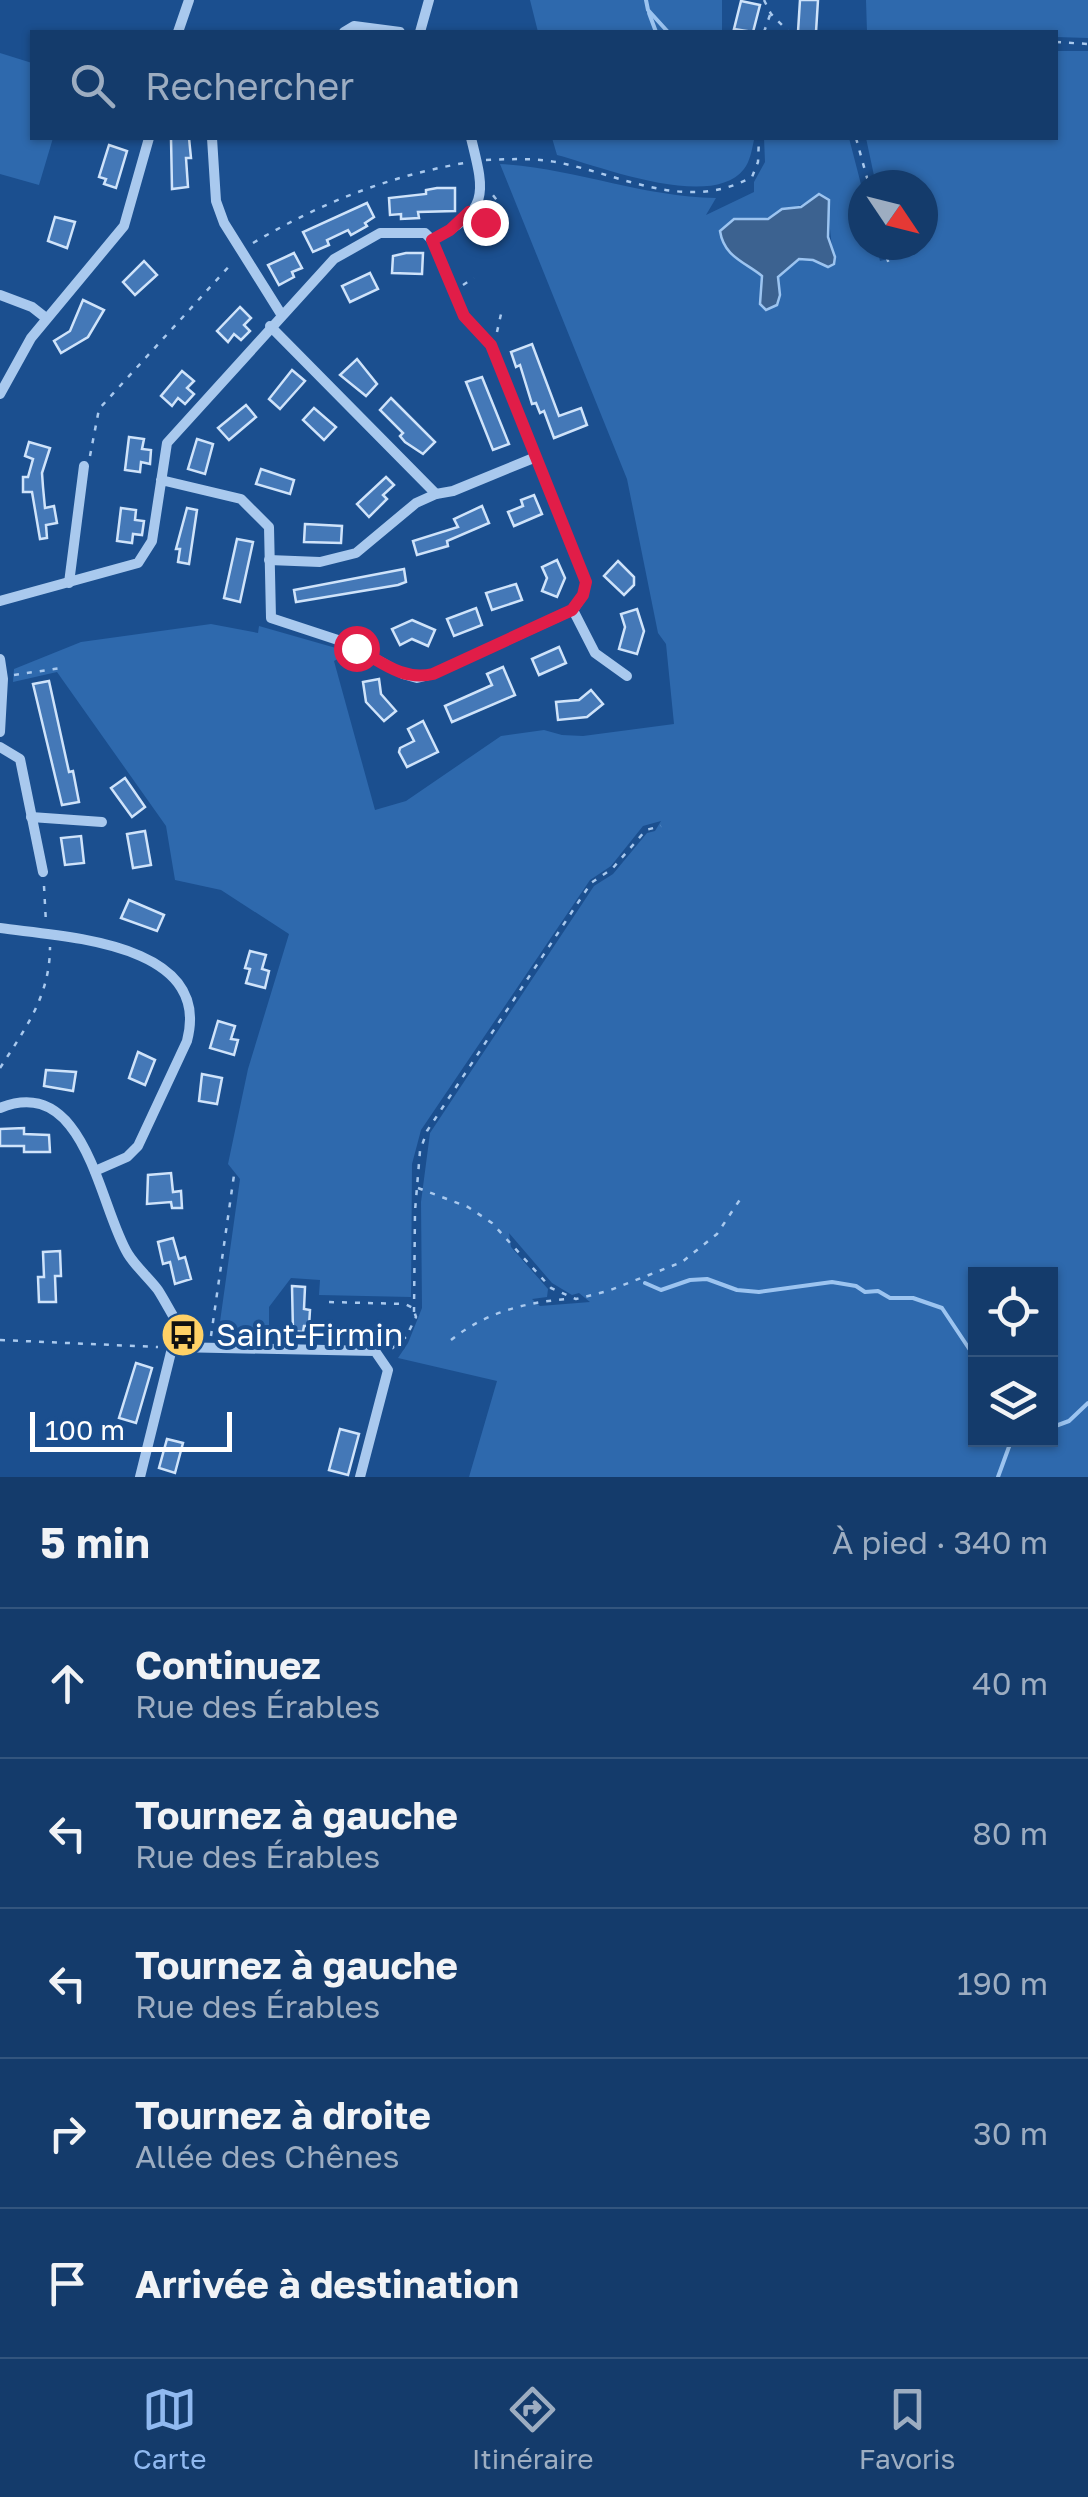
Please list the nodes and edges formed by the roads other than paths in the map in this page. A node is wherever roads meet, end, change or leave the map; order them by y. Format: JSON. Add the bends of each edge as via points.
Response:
{"nodes":[{"id":1,"x":189,"y":0,"type":"edge"},
{"id":2,"x":430,"y":0,"type":"edge"},
{"id":3,"x":179,"y":30,"type":"edge"},
{"id":4,"x":347,"y":30,"type":"edge"},
{"id":5,"x":385,"y":30,"type":"edge"},
{"id":6,"x":421,"y":30,"type":"edge"},
{"id":7,"x":149,"y":140,"type":"edge"},
{"id":8,"x":212,"y":140,"type":"edge"},
{"id":9,"x":472,"y":140,"type":"edge"},
{"id":10,"x":432,"y":240,"type":"junction"},
{"id":11,"x":0,"y":295,"type":"edge"},
{"id":12,"x":281,"y":314,"type":"junction"},
{"id":13,"x":46,"y":318,"type":"junction"},
{"id":14,"x":270,"y":326,"type":"junction"},
{"id":15,"x":5,"y":373,"type":"edge"},
{"id":16,"x":0,"y":394,"type":"edge"},
{"id":17,"x":536,"y":457,"type":"junction"},
{"id":18,"x":84,"y":466,"type":"dead end"},
{"id":19,"x":161,"y":480,"type":"junction"},
{"id":20,"x":436,"y":494,"type":"junction"},
{"id":21,"x":269,"y":560,"type":"junction"},
{"id":22,"x":68,"y":583,"type":"junction"},
{"id":23,"x":0,"y":601,"type":"edge"},
{"id":24,"x":572,"y":610,"type":"junction"},
{"id":25,"x":0,"y":658,"type":"edge"},
{"id":26,"x":627,"y":676,"type":"dead end"},
{"id":27,"x":0,"y":732,"type":"edge"},
{"id":28,"x":0,"y":746,"type":"edge"},
{"id":29,"x":31,"y":817,"type":"junction"},
{"id":30,"x":102,"y":822,"type":"dead end"},
{"id":31,"x":43,"y":872,"type":"road end"},
{"id":32,"x":0,"y":928,"type":"edge"},
{"id":33,"x":0,"y":1108,"type":"edge"},
{"id":34,"x":95,"y":1171,"type":"junction"},
{"id":35,"x":174,"y":1347,"type":"junction"},
{"id":36,"x":140,"y":1477,"type":"edge"},
{"id":37,"x":360,"y":1477,"type":"edge"}],
"edges":[{"from":1,"to":3,"type":"street"},
{"from":2,"to":6,"type":"street"},
{"from":4,"to":5,"type":"street"},
{"from":7,"to":13,"type":"street","via":[[124,226]]},
{"from":8,"to":12,"type":"street","via":[[224,223]]},
{"from":9,"to":10,"type":"street","via":[[481,198]]},
{"from":10,"to":12,"type":"street","via":[[425,233],[380,233],[334,259]]},
{"from":10,"to":17,"type":"street","via":[[464,316],[491,345]]},
{"from":11,"to":13,"type":"street"},
{"from":12,"to":14,"type":"street"},
{"from":13,"to":15,"type":"street"},
{"from":14,"to":19,"type":"street","via":[[167,442]]},
{"from":14,"to":20,"type":"street"},
{"from":15,"to":16,"type":"street"},
{"from":17,"to":20,"type":"street"},
{"from":17,"to":24,"type":"street","via":[[586,582]]},
{"from":18,"to":22,"type":"street"},
{"from":19,"to":21,"type":"street","via":[[241,499],[268,528]]},
{"from":19,"to":22,"type":"street","via":[[152,541],[138,564]]},
{"from":20,"to":21,"type":"street","via":[[356,553],[320,562]]},
{"from":21,"to":24,"type":"street","via":[[270,618],[348,643],[416,678]]},
{"from":22,"to":23,"type":"street"},
{"from":24,"to":26,"type":"street","via":[[595,653]]},
{"from":25,"to":27,"type":"street"},
{"from":28,"to":29,"type":"street","via":[[20,759]]},
{"from":29,"to":30,"type":"street"},
{"from":29,"to":31,"type":"street"},
{"from":32,"to":34,"type":"street","via":[[152,960],[178,981],[189,1008],[187,1041],[147,1132],[127,1156]]},
{"from":33,"to":34,"type":"street","via":[[27,1103],[61,1117]]},
{"from":34,"to":35,"type":"street","via":[[128,1254],[178,1324]]},
{"from":35,"to":36,"type":"street"},
{"from":35,"to":37,"type":"street","via":[[375,1350],[388,1370]]}]}
